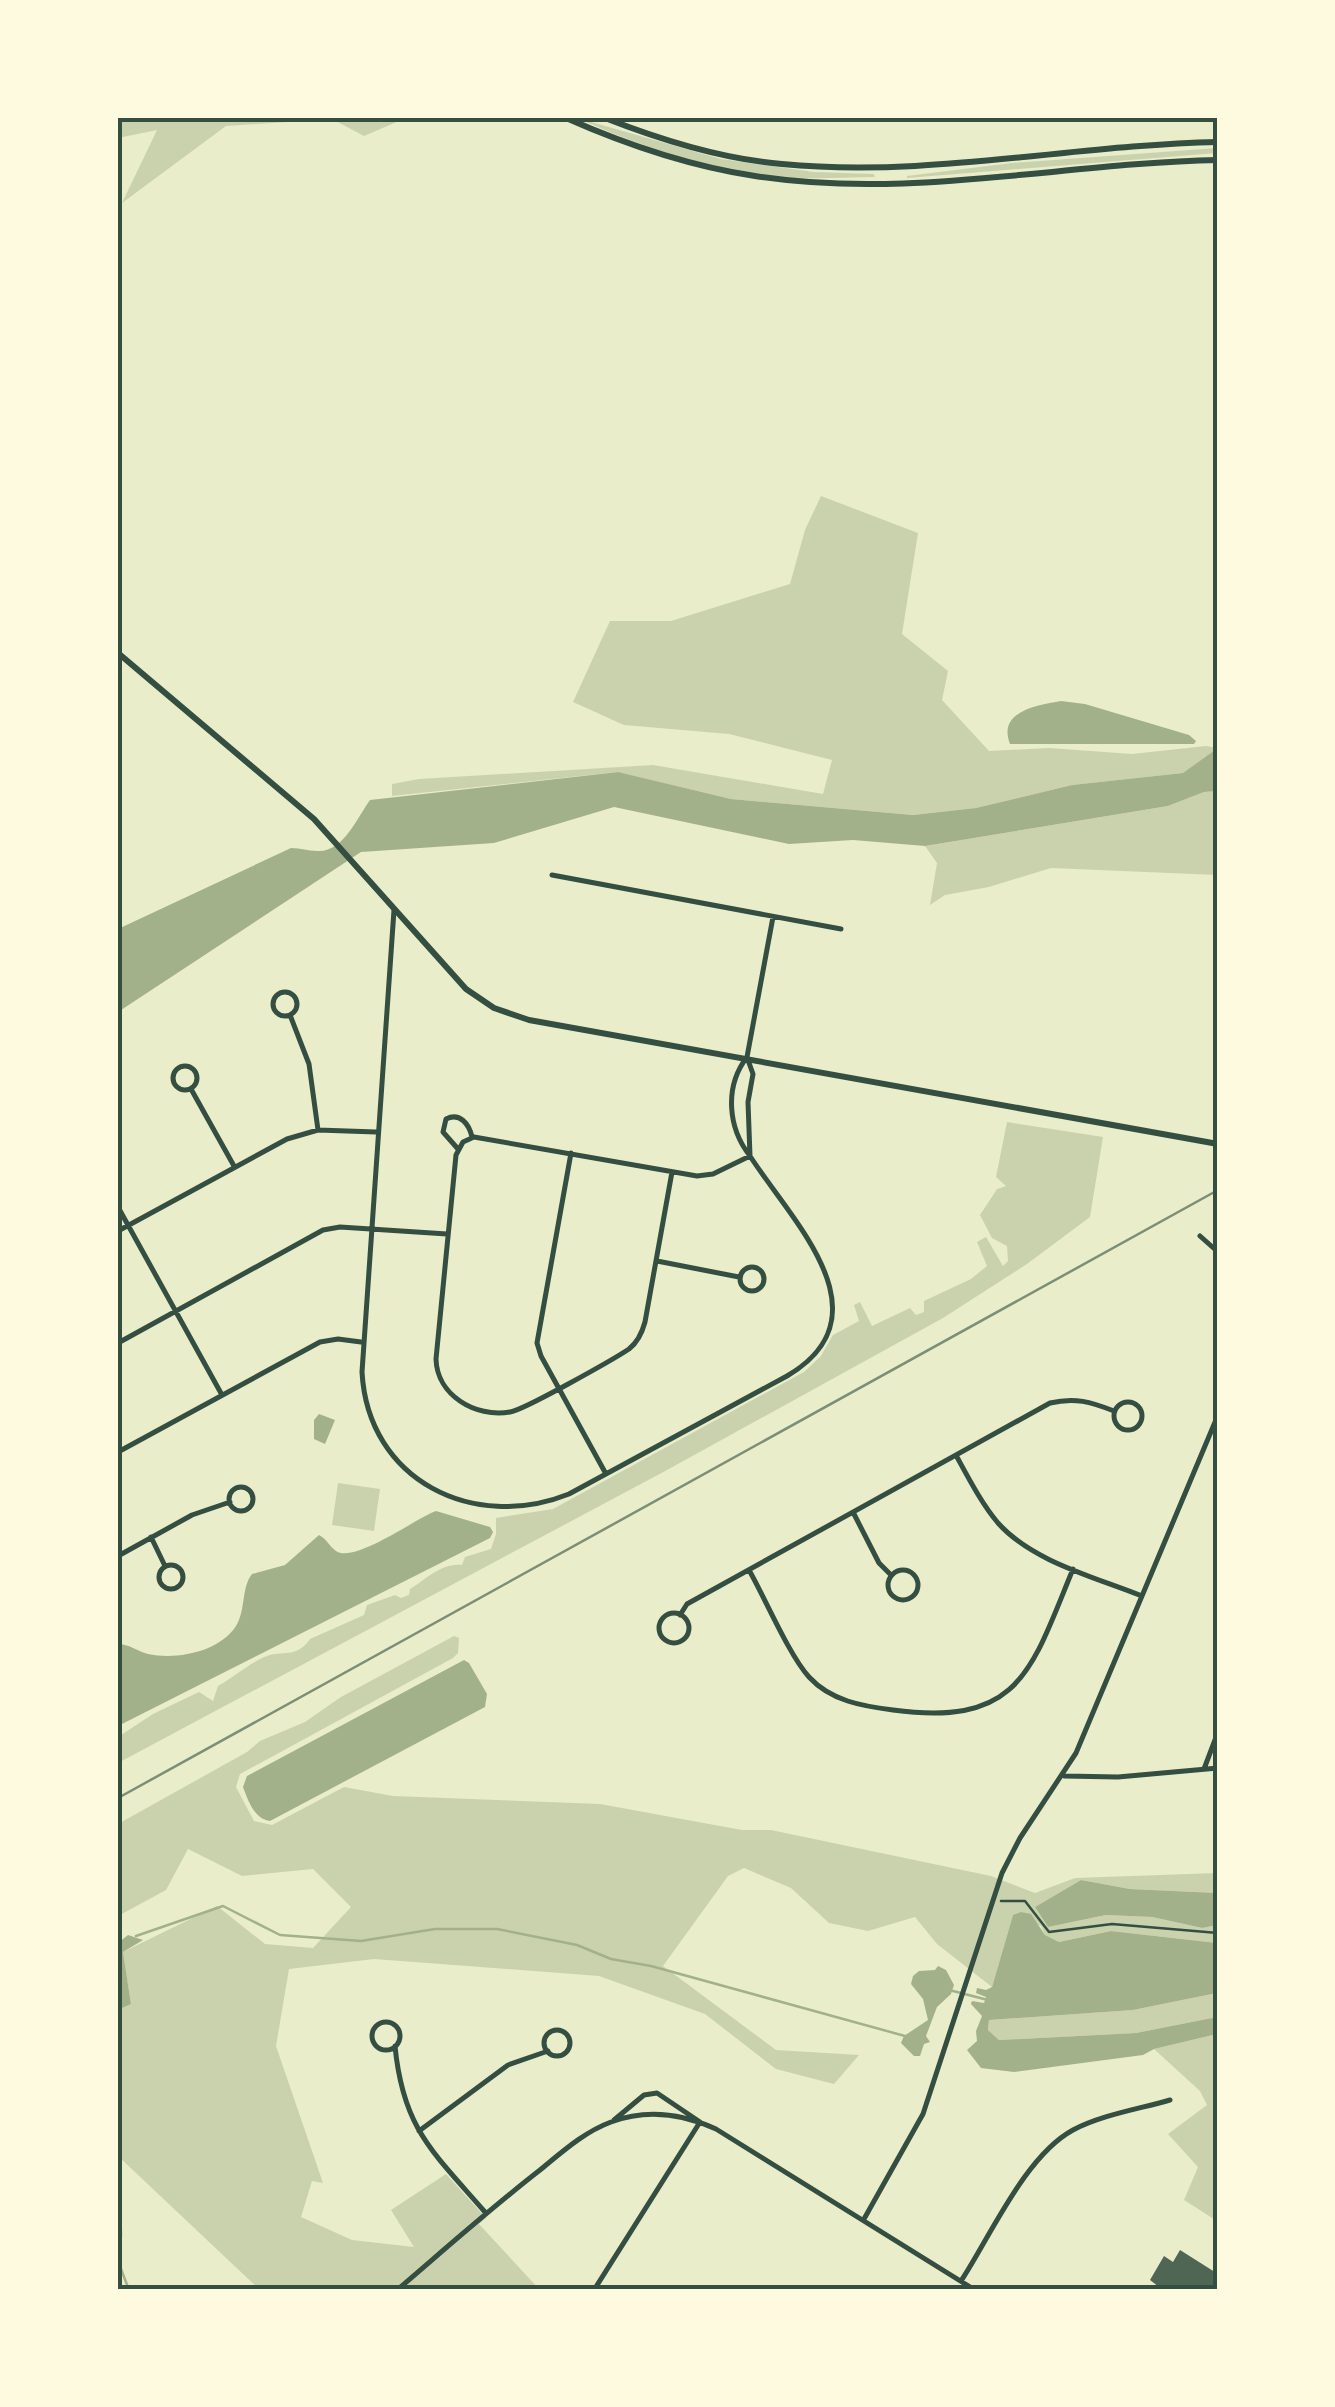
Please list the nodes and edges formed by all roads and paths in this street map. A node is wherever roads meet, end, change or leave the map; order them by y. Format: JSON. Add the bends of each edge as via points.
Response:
{"nodes":[{"id":1,"x":566,"y":118,"type":"edge"},
{"id":2,"x":605,"y":118,"type":"edge"},
{"id":3,"x":1218,"y":142,"type":"edge"},
{"id":4,"x":1218,"y":160,"type":"edge"},
{"id":5,"x":118,"y":653,"type":"edge"},
{"id":6,"x":552,"y":876,"type":"dead end"},
{"id":7,"x":394,"y":906,"type":"junction"},
{"id":8,"x":772,"y":917,"type":"junction"},
{"id":9,"x":842,"y":929,"type":"dead end"},
{"id":10,"x":290,"y":1015,"type":"junction"},
{"id":11,"x":747,"y":1058,"type":"junction"},
{"id":12,"x":191,"y":1089,"type":"junction"},
{"id":13,"x":318,"y":1130,"type":"junction"},
{"id":14,"x":376,"y":1132,"type":"junction"},
{"id":15,"x":472,"y":1137,"type":"junction"},
{"id":16,"x":1218,"y":1144,"type":"edge"},
{"id":17,"x":458,"y":1149,"type":"junction"},
{"id":18,"x":570,"y":1153,"type":"junction"},
{"id":19,"x":750,"y":1156,"type":"junction"},
{"id":20,"x":234,"y":1166,"type":"junction"},
{"id":21,"x":672,"y":1172,"type":"junction"},
{"id":22,"x":118,"y":1207,"type":"edge"},
{"id":23,"x":128,"y":1225,"type":"junction"},
{"id":24,"x":374,"y":1229,"type":"junction"},
{"id":25,"x":118,"y":1231,"type":"edge"},
{"id":26,"x":448,"y":1234,"type":"junction"},
{"id":27,"x":1200,"y":1236,"type":"dead end"},
{"id":28,"x":1218,"y":1252,"type":"edge"},
{"id":29,"x":656,"y":1261,"type":"junction"},
{"id":30,"x":739,"y":1277,"type":"junction"},
{"id":31,"x":174,"y":1312,"type":"junction"},
{"id":32,"x":362,"y":1342,"type":"junction"},
{"id":33,"x":118,"y":1343,"type":"edge"},
{"id":34,"x":558,"y":1388,"type":"junction"},
{"id":35,"x":222,"y":1395,"type":"junction"},
{"id":36,"x":1114,"y":1411,"type":"junction"},
{"id":37,"x":1218,"y":1414,"type":"edge"},
{"id":38,"x":118,"y":1452,"type":"edge"},
{"id":39,"x":957,"y":1457,"type":"junction"},
{"id":40,"x":606,"y":1474,"type":"junction"},
{"id":41,"x":230,"y":1502,"type":"junction"},
{"id":42,"x":854,"y":1514,"type":"junction"},
{"id":43,"x":151,"y":1538,"type":"junction"},
{"id":44,"x":118,"y":1556,"type":"edge"},
{"id":45,"x":166,"y":1566,"type":"junction"},
{"id":46,"x":1073,"y":1568,"type":"junction"},
{"id":47,"x":749,"y":1570,"type":"junction"},
{"id":48,"x":891,"y":1576,"type":"junction"},
{"id":49,"x":1142,"y":1596,"type":"junction"},
{"id":50,"x":680,"y":1615,"type":"junction"},
{"id":51,"x":1218,"y":1732,"type":"edge"},
{"id":52,"x":1218,"y":1768,"type":"edge"},
{"id":53,"x":1204,"y":1769,"type":"junction"},
{"id":54,"x":1064,"y":1776,"type":"junction"},
{"id":55,"x":1000,"y":1900,"type":"dead end"},
{"id":56,"x":1218,"y":1933,"type":"edge"},
{"id":57,"x":395,"y":2046,"type":"junction"},
{"id":58,"x":548,"y":2051,"type":"junction"},
{"id":59,"x":1170,"y":2100,"type":"dead end"},
{"id":60,"x":612,"y":2122,"type":"junction"},
{"id":61,"x":700,"y":2122,"type":"junction"},
{"id":62,"x":418,"y":2130,"type":"junction"},
{"id":63,"x":486,"y":2212,"type":"junction"},
{"id":64,"x":864,"y":2219,"type":"junction"},
{"id":65,"x":961,"y":2281,"type":"junction"},
{"id":66,"x":397,"y":2290,"type":"edge"},
{"id":67,"x":594,"y":2290,"type":"edge"},
{"id":68,"x":975,"y":2290,"type":"edge"}],
"edges":[{"from":1,"to":4,"type":"main road","via":[[697,165],[811,182]]},
{"from":2,"to":3,"type":"main road","via":[[723,154],[843,168]]},
{"from":5,"to":7,"type":"main road","via":[[269,779]]},
{"from":6,"to":8,"type":"street"},
{"from":7,"to":11,"type":"main road","via":[[466,989],[505,1013]]},
{"from":7,"to":14,"type":"street"},
{"from":8,"to":9,"type":"street"},
{"from":8,"to":11,"type":"street"},
{"from":10,"to":10,"type":"street","via":[[297,1000],[281,992],[273,1008]]},
{"from":10,"to":13,"type":"street","via":[[310,1064]]},
{"from":11,"to":16,"type":"main road"},
{"from":11,"to":19,"type":"street","via":[[753,1074]]},
{"from":11,"to":19,"type":"street","via":[[736,1071],[732,1112]]},
{"from":12,"to":12,"type":"street","via":[[196,1072],[179,1068],[174,1084]]},
{"from":12,"to":20,"type":"street"},
{"from":13,"to":14,"type":"street"},
{"from":13,"to":20,"type":"street","via":[[286,1138]]},
{"from":14,"to":24,"type":"street"},
{"from":15,"to":17,"type":"street"},
{"from":15,"to":17,"type":"street","via":[[461,1119],[446,1119],[444,1134]]},
{"from":15,"to":18,"type":"street"},
{"from":17,"to":26,"type":"street"},
{"from":18,"to":21,"type":"street"},
{"from":18,"to":34,"type":"street","via":[[537,1340]]},
{"from":19,"to":21,"type":"street","via":[[706,1176]]},
{"from":19,"to":40,"type":"street","via":[[824,1266],[832,1296],[825,1336],[794,1372]]},
{"from":20,"to":23,"type":"street"},
{"from":21,"to":29,"type":"street"},
{"from":22,"to":23,"type":"street"},
{"from":23,"to":25,"type":"street"},
{"from":23,"to":31,"type":"street"},
{"from":24,"to":26,"type":"street"},
{"from":24,"to":31,"type":"street","via":[[318,1232]]},
{"from":24,"to":32,"type":"street"},
{"from":26,"to":34,"type":"street","via":[[436,1363],[444,1388],[463,1403],[506,1412]]},
{"from":27,"to":28,"type":"street"},
{"from":29,"to":30,"type":"street"},
{"from":29,"to":34,"type":"street","via":[[638,1340]]},
{"from":30,"to":30,"type":"street","via":[[749,1291],[764,1282],[754,1267]]},
{"from":31,"to":33,"type":"street"},
{"from":31,"to":35,"type":"street"},
{"from":32,"to":35,"type":"street","via":[[320,1342]]},
{"from":32,"to":40,"type":"street","via":[[364,1394],[382,1441],[412,1475],[444,1496],[518,1508],[557,1500]]},
{"from":34,"to":40,"type":"street"},
{"from":35,"to":38,"type":"street"},
{"from":36,"to":36,"type":"street","via":[[1121,1429],[1142,1421],[1134,1403]]},
{"from":36,"to":39,"type":"street","via":[[1069,1398]]},
{"from":37,"to":49,"type":"street"},
{"from":39,"to":42,"type":"street"},
{"from":39,"to":46,"type":"street","via":[[998,1523]]},
{"from":41,"to":41,"type":"street","via":[[245,1510],[252,1495],[238,1488]]},
{"from":41,"to":43,"type":"street"},
{"from":42,"to":47,"type":"street"},
{"from":42,"to":48,"type":"street"},
{"from":43,"to":44,"type":"street"},
{"from":43,"to":45,"type":"street"},
{"from":45,"to":45,"type":"street","via":[[161,1582],[177,1587],[182,1571]]},
{"from":46,"to":47,"type":"street","via":[[1034,1661],[1018,1681],[982,1706],[932,1715],[868,1707],[824,1691],[806,1674]]},
{"from":46,"to":49,"type":"street"},
{"from":47,"to":50,"type":"street","via":[[687,1604]]},
{"from":48,"to":48,"type":"street","via":[[892,1596],[914,1595],[918,1583],[912,1573]]},
{"from":49,"to":54,"type":"street"},
{"from":50,"to":50,"type":"street","via":[[661,1621],[667,1641],[686,1636],[688,1623]]},
{"from":51,"to":53,"type":"street"},
{"from":52,"to":53,"type":"street"},
{"from":53,"to":54,"type":"street"},
{"from":54,"to":64,"type":"street","via":[[1002,1873],[923,2114]]},
{"from":55,"to":56,"type":"path","via":[[1026,1901],[1049,1932],[1112,1924]]},
{"from":57,"to":57,"type":"street","via":[[396,2026],[379,2024],[374,2044]]},
{"from":57,"to":62,"type":"street","via":[[400,2093]]},
{"from":58,"to":58,"type":"street","via":[[563,2054],[568,2036],[550,2032]]},
{"from":58,"to":62,"type":"street","via":[[508,2064]]},
{"from":59,"to":65,"type":"street","via":[[1063,2136],[1011,2198]]},
{"from":60,"to":61,"type":"street","via":[[647,2114]]},
{"from":60,"to":61,"type":"street","via":[[644,2095],[657,2093]]},
{"from":60,"to":63,"type":"street","via":[[580,2138]]},
{"from":61,"to":64,"type":"street"},
{"from":61,"to":67,"type":"street"},
{"from":62,"to":63,"type":"street"},
{"from":63,"to":66,"type":"street"},
{"from":64,"to":65,"type":"street"},
{"from":65,"to":68,"type":"street"}]}
